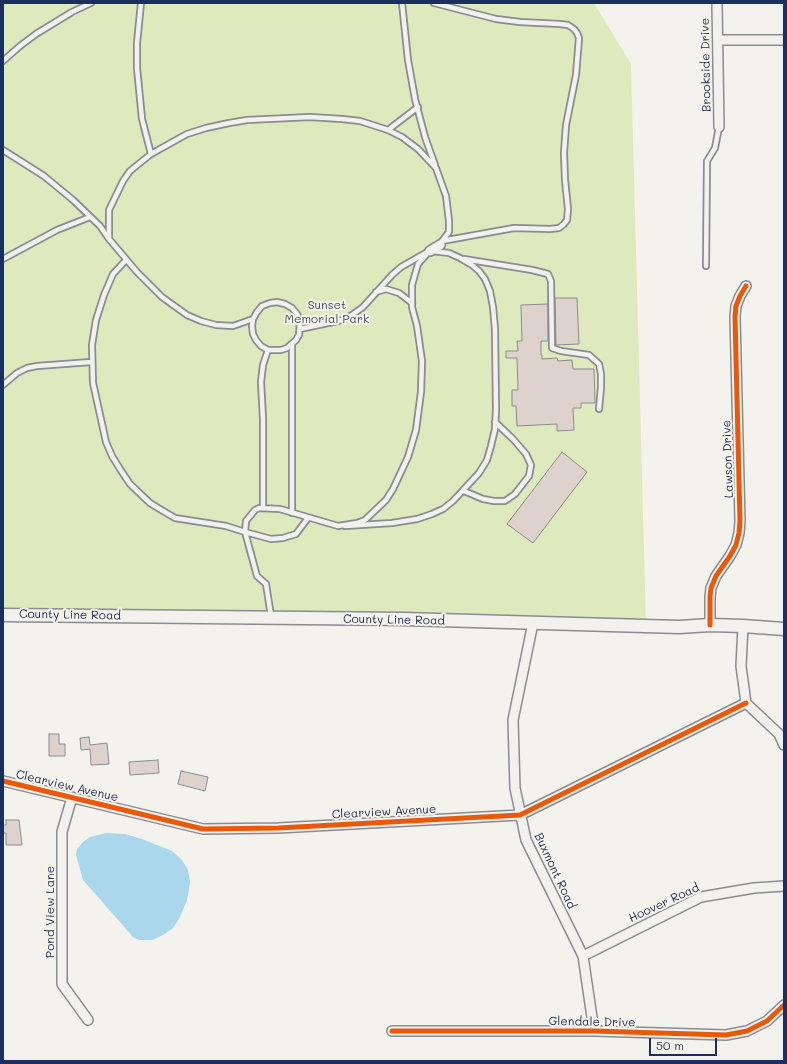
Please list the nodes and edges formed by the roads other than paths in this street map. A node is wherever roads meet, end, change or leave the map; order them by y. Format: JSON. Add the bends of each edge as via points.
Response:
{"nodes":[{"id":1,"x":91,"y":3,"type":"edge"},
{"id":2,"x":141,"y":3,"type":"edge"},
{"id":3,"x":402,"y":3,"type":"edge"},
{"id":4,"x":434,"y":3,"type":"edge"},
{"id":5,"x":717,"y":3,"type":"edge"},
{"id":6,"x":718,"y":40,"type":"junction"},
{"id":7,"x":784,"y":40,"type":"edge"},
{"id":8,"x":3,"y":61,"type":"edge"},
{"id":9,"x":418,"y":107,"type":"junction"},
{"id":10,"x":719,"y":127,"type":"joint"},
{"id":11,"x":388,"y":130,"type":"junction"},
{"id":12,"x":3,"y":150,"type":"edge"},
{"id":13,"x":151,"y":154,"type":"junction"},
{"id":14,"x":436,"y":168,"type":"junction"},
{"id":15,"x":90,"y":217,"type":"junction"},
{"id":16,"x":109,"y":239,"type":"junction"},
{"id":17,"x":441,"y":243,"type":"junction"},
{"id":18,"x":430,"y":251,"type":"junction"},
{"id":19,"x":460,"y":258,"type":"junction"},
{"id":20,"x":3,"y":259,"type":"edge"},
{"id":21,"x":126,"y":260,"type":"junction"},
{"id":22,"x":706,"y":266,"type":"dead end"},
{"id":23,"x":746,"y":286,"type":"dead end"},
{"id":24,"x":376,"y":292,"type":"junction"},
{"id":25,"x":412,"y":303,"type":"junction"},
{"id":26,"x":253,"y":319,"type":"junction"},
{"id":27,"x":300,"y":329,"type":"junction"},
{"id":28,"x":292,"y":345,"type":"junction"},
{"id":29,"x":268,"y":350,"type":"junction"},
{"id":30,"x":91,"y":362,"type":"junction"},
{"id":31,"x":3,"y":385,"type":"edge"},
{"id":32,"x":599,"y":409,"type":"dead end"},
{"id":33,"x":495,"y":422,"type":"junction"},
{"id":34,"x":464,"y":491,"type":"junction"},
{"id":35,"x":263,"y":508,"type":"junction"},
{"id":36,"x":292,"y":513,"type":"junction"},
{"id":37,"x":308,"y":518,"type":"junction"},
{"id":38,"x":345,"y":526,"type":"junction"},
{"id":39,"x":244,"y":532,"type":"junction"},
{"id":40,"x":3,"y":615,"type":"edge"},
{"id":41,"x":272,"y":618,"type":"junction"},
{"id":42,"x":533,"y":623,"type":"junction"},
{"id":43,"x":710,"y":626,"type":"junction"},
{"id":44,"x":743,"y":626,"type":"junction"},
{"id":45,"x":784,"y":629,"type":"edge"},
{"id":46,"x":746,"y":704,"type":"junction"},
{"id":47,"x":784,"y":745,"type":"edge"},
{"id":48,"x":3,"y":781,"type":"edge"},
{"id":49,"x":72,"y":797,"type":"junction"},
{"id":50,"x":520,"y":815,"type":"junction"},
{"id":51,"x":784,"y":886,"type":"edge"},
{"id":52,"x":583,"y":956,"type":"junction"},
{"id":53,"x":784,"y":1005,"type":"edge"},
{"id":54,"x":88,"y":1020,"type":"dead end"},
{"id":55,"x":392,"y":1031,"type":"dead end"},
{"id":56,"x":594,"y":1031,"type":"junction"}],
"edges":[{"from":1,"to":8,"type":"lane","via":[[36,34]]},
{"from":2,"to":13,"type":"lane","via":[[137,68],[142,118]]},
{"from":3,"to":9,"type":"lane","via":[[408,60]]},
{"from":4,"to":17,"type":"lane","via":[[496,19],[568,25],[579,38],[564,153],[567,220],[559,228],[514,228]]},
{"from":5,"to":6,"type":"street","name":"Brookside Drive"},
{"from":6,"to":7,"type":"street"},
{"from":6,"to":10,"type":"street","name":"Brookside Drive"},
{"from":9,"to":11,"type":"lane"},
{"from":9,"to":14,"type":"lane"},
{"from":10,"to":22,"type":"lane","via":[[715,148],[707,161]]},
{"from":11,"to":13,"type":"lane","via":[[360,121],[342,119],[310,117],[247,120],[187,134]]},
{"from":11,"to":14,"type":"lane","via":[[418,149]]},
{"from":12,"to":15,"type":"lane","via":[[44,176]]},
{"from":13,"to":16,"type":"lane","via":[[130,171],[116,193],[109,210]]},
{"from":14,"to":17,"type":"lane","via":[[448,208],[448,232]]},
{"from":15,"to":16,"type":"lane"},
{"from":15,"to":20,"type":"lane","via":[[57,230]]},
{"from":16,"to":21,"type":"lane"},
{"from":17,"to":18,"type":"street"},
{"from":17,"to":24,"type":"lane","via":[[401,267]]},
{"from":18,"to":19,"type":"lane"},
{"from":18,"to":25,"type":"lane","via":[[418,264],[412,285]]},
{"from":19,"to":32,"type":"lane","via":[[548,274],[551,281],[552,348],[589,355],[599,364]]},
{"from":19,"to":33,"type":"lane","via":[[479,271],[490,291],[494,328]]},
{"from":21,"to":26,"type":"lane","via":[[162,297],[187,315],[226,326]]},
{"from":21,"to":30,"type":"lane","via":[[113,274],[99,308]]},
{"from":23,"to":43,"type":"street","name":"Lawson Drive","via":[[736,306],[735,317],[739,533],[736,545],[711,588]]},
{"from":24,"to":25,"type":"lane","via":[[386,289],[393,291]]},
{"from":24,"to":27,"type":"lane","via":[[363,307],[342,320]]},
{"from":25,"to":38,"type":"lane","via":[[422,361],[421,392],[411,449],[386,500],[365,520]]},
{"from":26,"to":27,"type":"lane","via":[[262,306],[277,302],[292,308],[300,321]]},
{"from":26,"to":29,"type":"lane","via":[[253,334],[261,346]]},
{"from":27,"to":28,"type":"lane"},
{"from":28,"to":29,"type":"lane","via":[[281,350]]},
{"from":28,"to":36,"type":"lane"},
{"from":29,"to":35,"type":"lane","via":[[262,364],[260,382],[263,419]]},
{"from":30,"to":31,"type":"lane","via":[[27,368]]},
{"from":30,"to":39,"type":"lane","via":[[106,442],[130,484],[150,503],[175,518],[226,526]]},
{"from":33,"to":34,"type":"lane","via":[[487,460],[480,473]]},
{"from":33,"to":34,"type":"lane","via":[[526,454],[531,465],[529,476],[515,494],[505,501],[483,499]]},
{"from":34,"to":38,"type":"lane","via":[[443,509],[427,516],[392,523]]},
{"from":35,"to":36,"type":"lane"},
{"from":35,"to":39,"type":"lane","via":[[254,510],[249,516]]},
{"from":36,"to":37,"type":"lane"},
{"from":37,"to":38,"type":"lane"},
{"from":37,"to":39,"type":"lane","via":[[296,534],[283,538],[271,539]]},
{"from":39,"to":41,"type":"lane","via":[[256,576],[266,584]]},
{"from":40,"to":41,"type":"main road","name":"County Line Road"},
{"from":41,"to":42,"type":"main road","name":"County Line Road"},
{"from":42,"to":43,"type":"main road","name":"County Line Road"},
{"from":42,"to":50,"type":"street","name":"Buxmont Road","via":[[513,720],[515,788]]},
{"from":43,"to":44,"type":"main road","name":"County Line Road"},
{"from":44,"to":45,"type":"main road","name":"County Line Road"},
{"from":44,"to":46,"type":"street","via":[[741,666]]},
{"from":46,"to":47,"type":"street","via":[[780,734]]},
{"from":46,"to":50,"type":"street","name":"Clearview Avenue"},
{"from":48,"to":49,"type":"street","name":"Clearview Avenue"},
{"from":49,"to":50,"type":"street","name":"Clearview Avenue","via":[[203,829],[278,828]]},
{"from":49,"to":54,"type":"street","name":"Pond View Lane","via":[[62,832],[62,984]]},
{"from":50,"to":52,"type":"street","name":"Buxmont Road","via":[[526,840]]},
{"from":51,"to":52,"type":"street","name":"Hoover Road","via":[[701,897]]},
{"from":52,"to":56,"type":"street","name":"Buxmont Road"},
{"from":53,"to":56,"type":"street","name":"Glendale Drive","via":[[767,1020],[746,1031],[726,1035]]},
{"from":55,"to":56,"type":"street","name":"Glendale Drive"}]}
